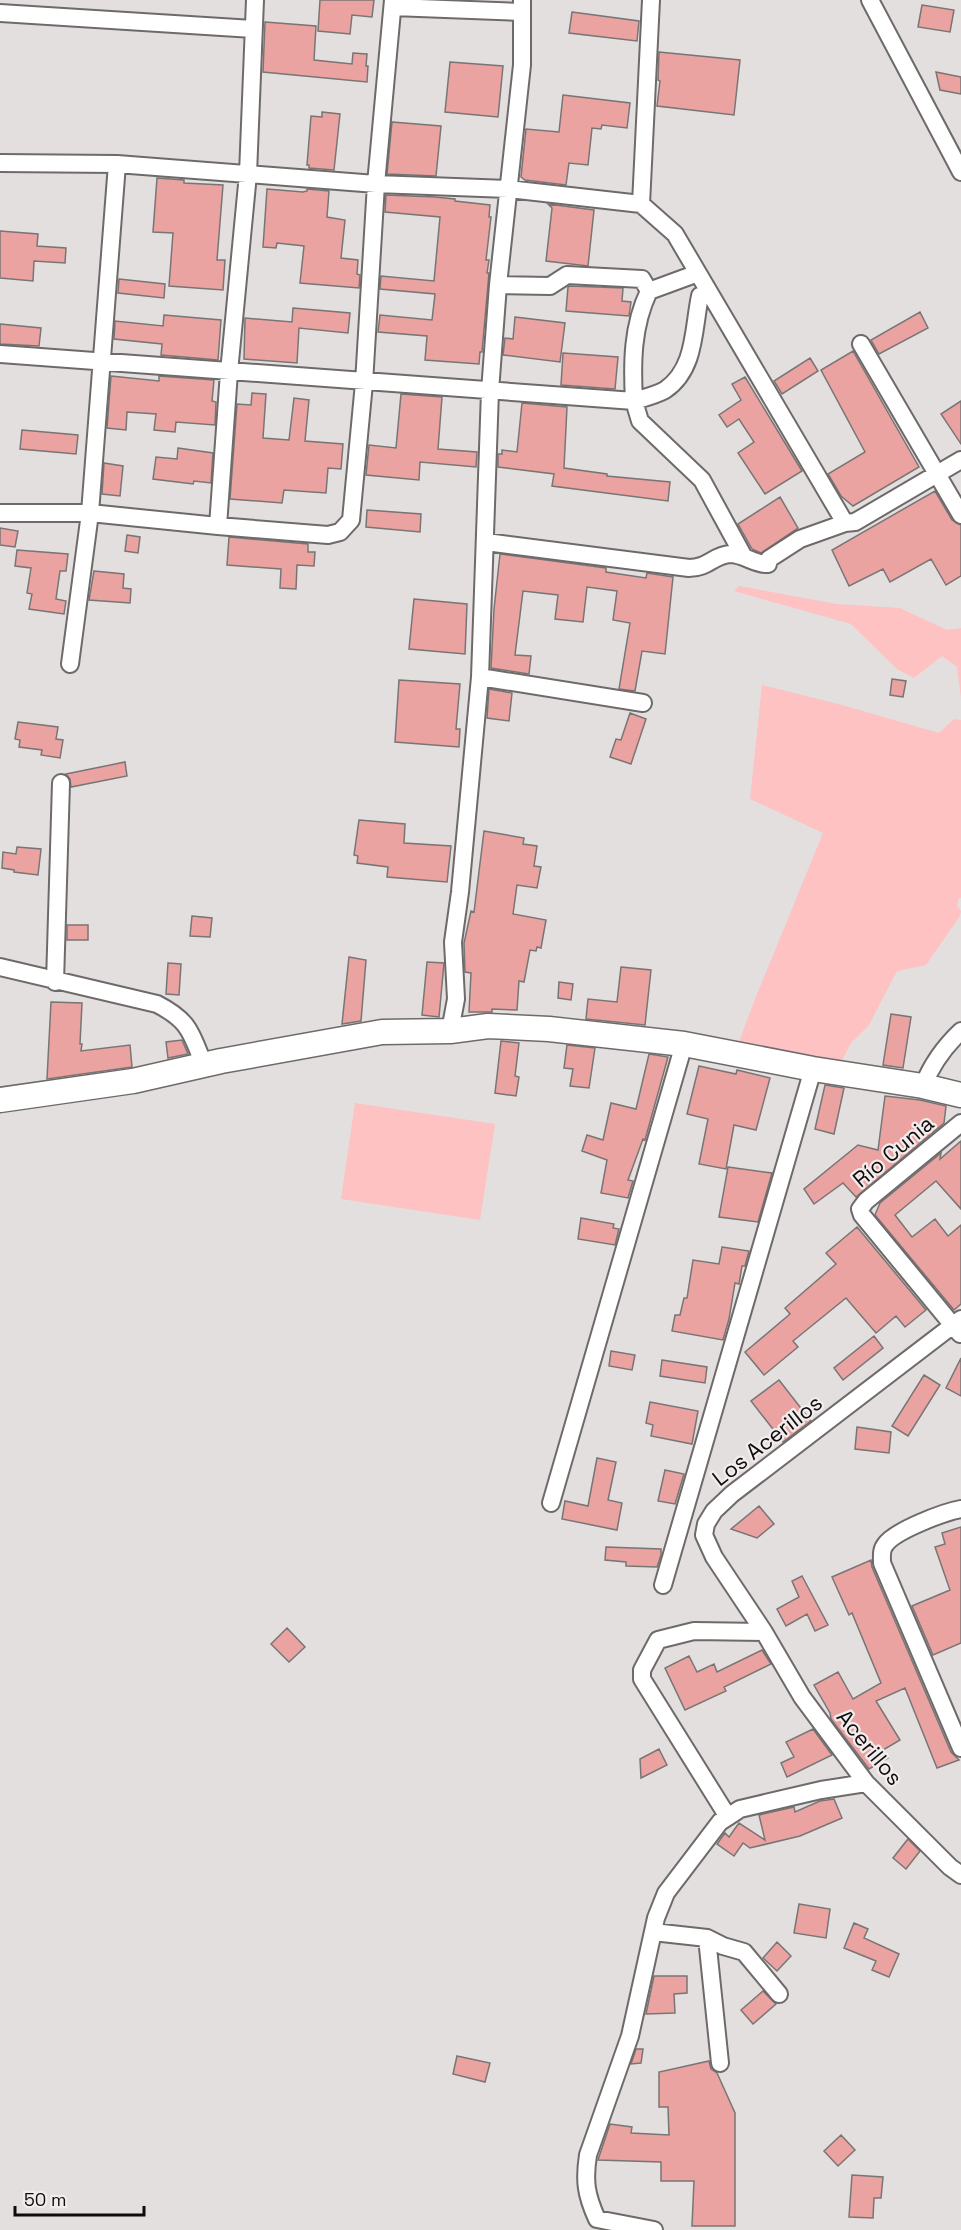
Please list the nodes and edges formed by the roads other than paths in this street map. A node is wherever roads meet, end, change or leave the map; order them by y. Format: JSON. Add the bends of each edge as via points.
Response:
{"nodes":[{"id":1,"x":255,"y":0,"type":"edge"},
{"id":2,"x":651,"y":0,"type":"edge"},
{"id":3,"x":870,"y":0,"type":"edge"},
{"id":4,"x":393,"y":4,"type":"edge"},
{"id":5,"x":522,"y":6,"type":"edge"},
{"id":6,"x":0,"y":13,"type":"edge"},
{"id":7,"x":254,"y":29,"type":"junction"},
{"id":8,"x":0,"y":163,"type":"edge"},
{"id":9,"x":117,"y":164,"type":"junction"},
{"id":10,"x":961,"y":172,"type":"edge"},
{"id":11,"x":248,"y":174,"type":"junction"},
{"id":12,"x":376,"y":183,"type":"junction"},
{"id":13,"x":508,"y":189,"type":"junction"},
{"id":14,"x":641,"y":204,"type":"junction"},
{"id":15,"x":698,"y":273,"type":"junction"},
{"id":16,"x":498,"y":285,"type":"junction"},
{"id":17,"x":649,"y":291,"type":"junction"},
{"id":18,"x":711,"y":296,"type":"junction"},
{"id":19,"x":861,"y":344,"type":"dead end"},
{"id":20,"x":0,"y":354,"type":"edge"},
{"id":21,"x":101,"y":363,"type":"junction"},
{"id":22,"x":229,"y":372,"type":"junction"},
{"id":23,"x":364,"y":382,"type":"junction"},
{"id":24,"x":490,"y":391,"type":"junction"},
{"id":25,"x":634,"y":401,"type":"junction"},
{"id":26,"x":961,"y":460,"type":"edge"},
{"id":27,"x":938,"y":474,"type":"junction"},
{"id":28,"x":0,"y":513,"type":"edge"},
{"id":29,"x":90,"y":513,"type":"junction"},
{"id":30,"x":961,"y":514,"type":"edge"},
{"id":31,"x":845,"y":523,"type":"junction"},
{"id":32,"x":218,"y":526,"type":"junction"},
{"id":33,"x":486,"y":542,"type":"junction"},
{"id":34,"x":744,"y":557,"type":"junction"},
{"id":35,"x":70,"y":663,"type":"dead end"},
{"id":36,"x":480,"y":677,"type":"junction"},
{"id":37,"x":643,"y":704,"type":"dead end"},
{"id":38,"x":61,"y":783,"type":"dead end"},
{"id":39,"x":0,"y":967,"type":"edge"},
{"id":40,"x":55,"y":982,"type":"junction"},
{"id":41,"x":961,"y":1030,"type":"edge"},
{"id":42,"x":450,"y":1031,"type":"junction"},
{"id":43,"x":684,"y":1044,"type":"junction"},
{"id":44,"x":204,"y":1065,"type":"junction"},
{"id":45,"x":813,"y":1069,"type":"junction"},
{"id":46,"x":923,"y":1086,"type":"junction"},
{"id":47,"x":961,"y":1095,"type":"edge"},
{"id":48,"x":0,"y":1100,"type":"edge"},
{"id":49,"x":961,"y":1123,"type":"edge"},
{"id":50,"x":958,"y":1326,"type":"edge"},
{"id":51,"x":551,"y":1503,"type":"dead end"},
{"id":52,"x":961,"y":1509,"type":"edge"},
{"id":53,"x":663,"y":1585,"type":"dead end"},
{"id":54,"x":764,"y":1632,"type":"junction"},
{"id":55,"x":961,"y":1748,"type":"edge"},
{"id":56,"x":866,"y":1783,"type":"junction"},
{"id":57,"x":728,"y":1817,"type":"junction"},
{"id":58,"x":957,"y":1869,"type":"edge"},
{"id":59,"x":653,"y":1932,"type":"junction"},
{"id":60,"x":707,"y":1938,"type":"junction"},
{"id":61,"x":778,"y":1994,"type":"dead end"},
{"id":62,"x":720,"y":2063,"type":"dead end"},
{"id":63,"x":654,"y":2230,"type":"edge"}],
"edges":[{"from":1,"to":7,"type":"street"},
{"from":2,"to":14,"type":"street"},
{"from":3,"to":10,"type":"street"},
{"from":4,"to":5,"type":"street"},
{"from":4,"to":12,"type":"street"},
{"from":5,"to":13,"type":"street","via":[[522,65]]},
{"from":6,"to":7,"type":"street"},
{"from":7,"to":11,"type":"street"},
{"from":8,"to":9,"type":"street"},
{"from":9,"to":11,"type":"street"},
{"from":9,"to":21,"type":"street"},
{"from":11,"to":12,"type":"street"},
{"from":11,"to":22,"type":"street"},
{"from":12,"to":13,"type":"street"},
{"from":12,"to":23,"type":"street"},
{"from":13,"to":14,"type":"street"},
{"from":13,"to":16,"type":"street"},
{"from":14,"to":15,"type":"street","via":[[675,234]]},
{"from":15,"to":17,"type":"street"},
{"from":15,"to":18,"type":"street"},
{"from":16,"to":17,"type":"street","via":[[550,286],[567,275],[642,279]]},
{"from":16,"to":24,"type":"street"},
{"from":17,"to":25,"type":"street","via":[[634,340]]},
{"from":18,"to":25,"type":"street","via":[[700,296],[690,356],[680,377],[663,391]]},
{"from":18,"to":31,"type":"street"},
{"from":19,"to":27,"type":"street"},
{"from":20,"to":21,"type":"street"},
{"from":21,"to":22,"type":"street"},
{"from":21,"to":29,"type":"street"},
{"from":22,"to":23,"type":"street"},
{"from":22,"to":32,"type":"street"},
{"from":23,"to":24,"type":"street"},
{"from":23,"to":32,"type":"street","via":[[351,520],[340,532],[328,535]]},
{"from":24,"to":25,"type":"street"},
{"from":24,"to":33,"type":"street"},
{"from":25,"to":34,"type":"street","via":[[640,421],[702,480]]},
{"from":26,"to":27,"type":"street"},
{"from":27,"to":30,"type":"street"},
{"from":27,"to":31,"type":"street","via":[[855,522]]},
{"from":28,"to":29,"type":"street"},
{"from":29,"to":32,"type":"street"},
{"from":29,"to":35,"type":"street"},
{"from":31,"to":34,"type":"street","via":[[800,539],[769,559],[768,564]]},
{"from":33,"to":34,"type":"street","via":[[689,567],[702,567],[722,555]]},
{"from":33,"to":36,"type":"street"},
{"from":36,"to":37,"type":"street"},
{"from":36,"to":42,"type":"street","via":[[453,942],[456,999]]},
{"from":38,"to":40,"type":"street"},
{"from":39,"to":40,"type":"street"},
{"from":40,"to":44,"type":"street","via":[[157,1004],[175,1013],[189,1029]]},
{"from":41,"to":46,"type":"street","via":[[941,1054]]},
{"from":42,"to":43,"type":"street","via":[[488,1026],[549,1029]]},
{"from":42,"to":44,"type":"street","via":[[382,1032]]},
{"from":43,"to":45,"type":"street"},
{"from":43,"to":51,"type":"street"},
{"from":44,"to":48,"type":"street","via":[[133,1081]]},
{"from":45,"to":46,"type":"street"},
{"from":45,"to":53,"type":"street"},
{"from":46,"to":47,"type":"street"},
{"from":49,"to":50,"type":"street","name":"Río Cunia","via":[[860,1209],[865,1220]]},
{"from":50,"to":54,"type":"street","name":"Los Acerillos","via":[[714,1511],[704,1535],[714,1557]]},
{"from":52,"to":55,"type":"street","via":[[898,1533],[883,1546],[882,1555],[882,1563]]},
{"from":54,"to":56,"type":"street","name":"Acerillos","via":[[802,1697]]},
{"from":54,"to":57,"type":"street","via":[[694,1631],[658,1640],[642,1670],[642,1679]]},
{"from":56,"to":57,"type":"street","via":[[740,1809]]},
{"from":56,"to":58,"type":"street","name":"Acerillos"},
{"from":57,"to":59,"type":"street","via":[[720,1822],[666,1893]]},
{"from":59,"to":60,"type":"street"},
{"from":59,"to":63,"type":"street","via":[[630,2036],[588,2155],[585,2176],[588,2198],[597,2219]]},
{"from":60,"to":61,"type":"street","via":[[744,1952]]},
{"from":60,"to":62,"type":"street"}]}
